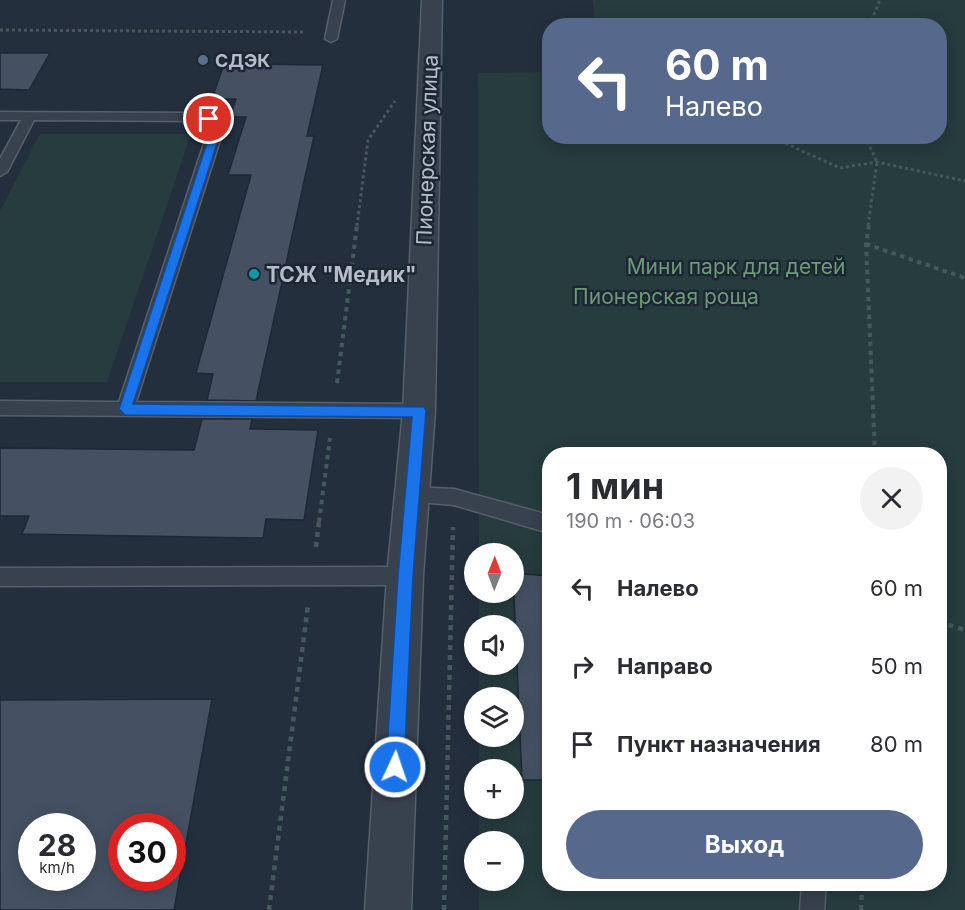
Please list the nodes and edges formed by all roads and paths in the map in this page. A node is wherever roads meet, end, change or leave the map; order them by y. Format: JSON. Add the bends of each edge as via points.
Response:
{"nodes":[{"id":1,"x":339,"y":0,"type":"edge"},
{"id":2,"x":432,"y":0,"type":"edge"},
{"id":3,"x":880,"y":0,"type":"edge"},
{"id":4,"x":872,"y":18,"type":"edge"},
{"id":5,"x":0,"y":30,"type":"edge"},
{"id":6,"x":331,"y":35,"type":"joint"},
{"id":7,"x":400,"y":93,"type":"dead end"},
{"id":8,"x":0,"y":116,"type":"edge"},
{"id":9,"x":30,"y":116,"type":"junction"},
{"id":10,"x":787,"y":144,"type":"edge"},
{"id":11,"x":869,"y":144,"type":"edge"},
{"id":12,"x":877,"y":162,"type":"junction"},
{"id":13,"x":0,"y":172,"type":"edge"},
{"id":14,"x":965,"y":181,"type":"edge"},
{"id":15,"x":866,"y":244,"type":"junction"},
{"id":16,"x":965,"y":278,"type":"edge"},
{"id":17,"x":0,"y":408,"type":"edge"},
{"id":18,"x":125,"y":409,"type":"junction"},
{"id":19,"x":334,"y":410,"type":"junction"},
{"id":20,"x":419,"y":411,"type":"junction"},
{"id":21,"x":875,"y":447,"type":"edge"},
{"id":22,"x":413,"y":495,"type":"junction"},
{"id":23,"x":542,"y":522,"type":"edge"},
{"id":24,"x":312,"y":576,"type":"junction"},
{"id":25,"x":405,"y":576,"type":"junction"},
{"id":26,"x":0,"y":577,"type":"edge"},
{"id":27,"x":947,"y":624,"type":"edge"},
{"id":28,"x":965,"y":630,"type":"edge"},
{"id":29,"x":813,"y":891,"type":"edge"},
{"id":30,"x":862,"y":891,"type":"edge"},
{"id":31,"x":269,"y":910,"type":"edge"},
{"id":32,"x":388,"y":910,"type":"edge"},
{"id":33,"x":812,"y":910,"type":"edge"},
{"id":34,"x":861,"y":910,"type":"edge"}],
"edges":[{"from":1,"to":6,"type":"lane"},
{"from":2,"to":20,"type":"street","name":"Пионерская улица"},
{"from":3,"to":4,"type":"path"},
{"from":5,"to":6,"type":"path"},
{"from":7,"to":19,"type":"path","via":[[368,140]]},
{"from":8,"to":9,"type":"lane"},
{"from":9,"to":13,"type":"lane"},
{"from":9,"to":18,"type":"lane","via":[[199,117],[216,124]]},
{"from":10,"to":12,"type":"path","via":[[840,168]]},
{"from":11,"to":12,"type":"path"},
{"from":12,"to":14,"type":"path"},
{"from":12,"to":15,"type":"path"},
{"from":15,"to":16,"type":"path"},
{"from":15,"to":21,"type":"path"},
{"from":17,"to":18,"type":"lane"},
{"from":18,"to":19,"type":"lane"},
{"from":19,"to":20,"type":"lane"},
{"from":19,"to":24,"type":"path"},
{"from":20,"to":22,"type":"street","name":"Пионерская улица"},
{"from":22,"to":23,"type":"lane","via":[[454,497]]},
{"from":22,"to":25,"type":"street","name":"Пионерская улица"},
{"from":24,"to":25,"type":"lane"},
{"from":24,"to":26,"type":"lane"},
{"from":24,"to":31,"type":"path"},
{"from":25,"to":32,"type":"street","name":"Пионерская улица"},
{"from":27,"to":28,"type":"path"},
{"from":29,"to":33,"type":"lane"},
{"from":30,"to":34,"type":"path"}]}
